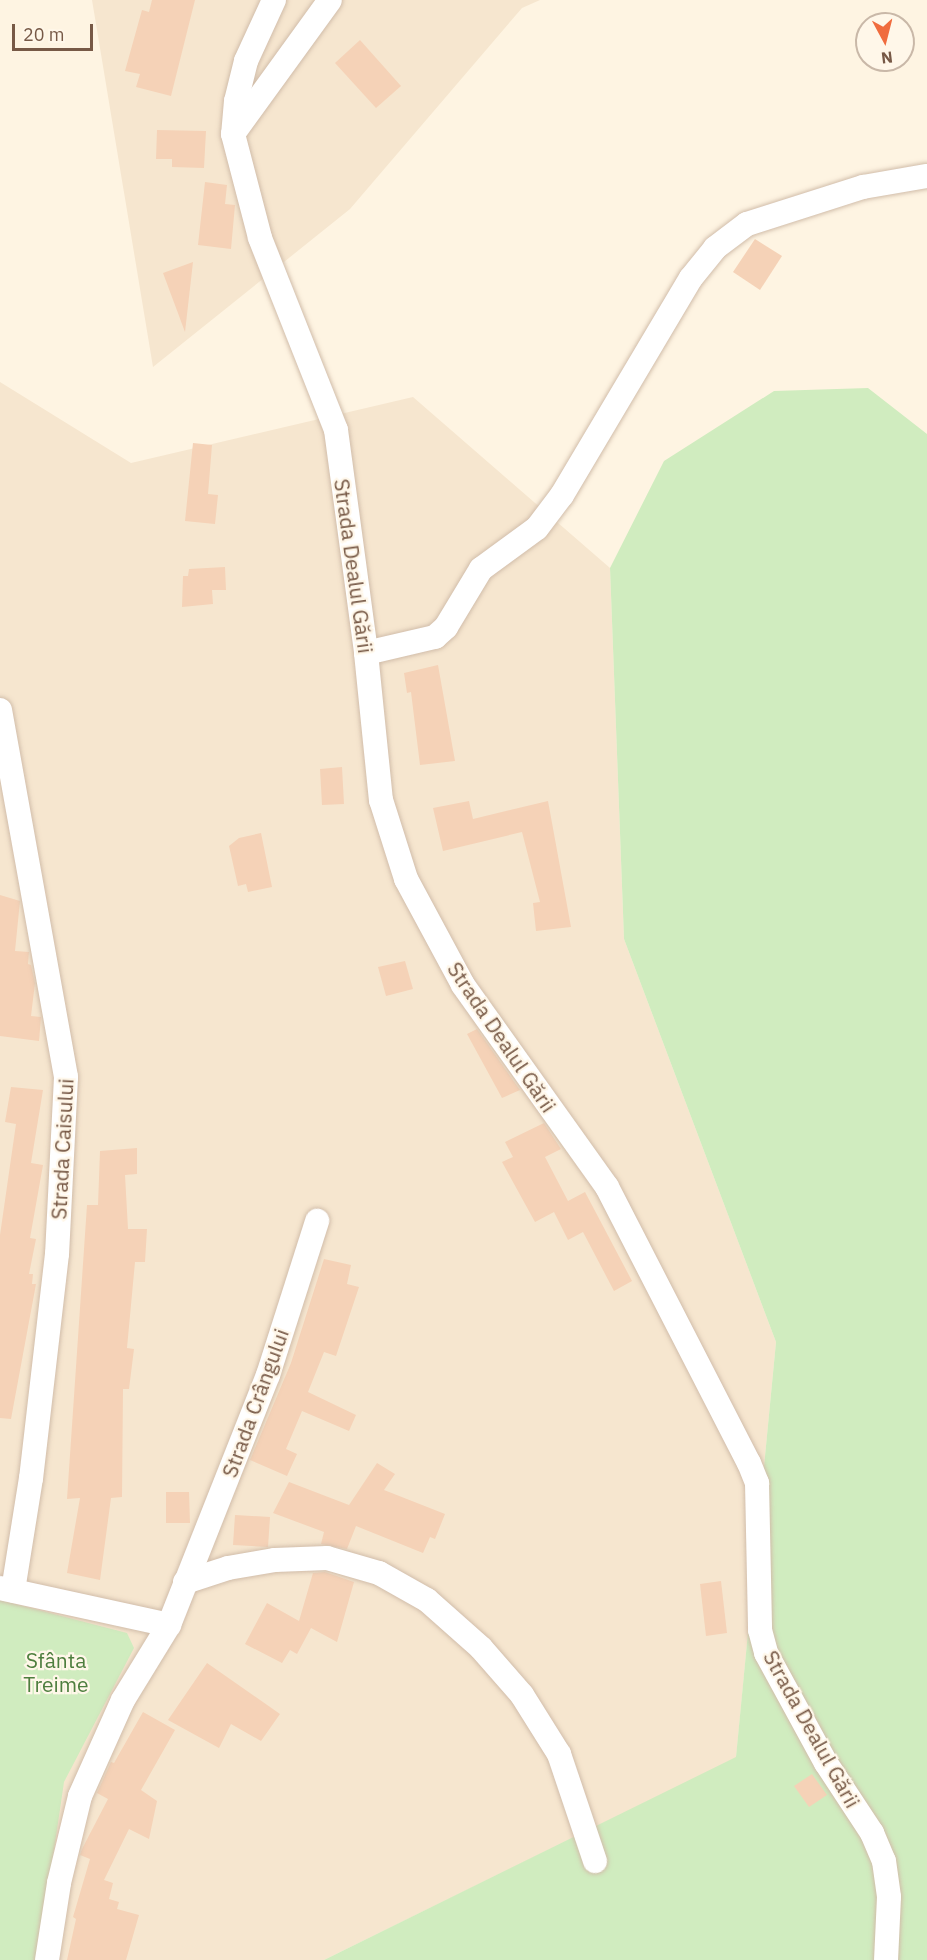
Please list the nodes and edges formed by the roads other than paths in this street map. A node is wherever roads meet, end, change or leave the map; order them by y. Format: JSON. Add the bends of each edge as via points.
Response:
{"nodes":[{"id":1,"x":274,"y":0,"type":"edge"},
{"id":2,"x":330,"y":0,"type":"edge"},
{"id":3,"x":233,"y":134,"type":"junction"},
{"id":4,"x":927,"y":176,"type":"edge"},
{"id":5,"x":366,"y":653,"type":"junction"},
{"id":6,"x":0,"y":710,"type":"edge"},
{"id":7,"x":317,"y":1221,"type":"dead end"},
{"id":8,"x":185,"y":1582,"type":"junction"},
{"id":9,"x":7,"y":1589,"type":"edge"},
{"id":10,"x":169,"y":1625,"type":"junction"},
{"id":11,"x":595,"y":1861,"type":"dead end"},
{"id":12,"x":47,"y":1960,"type":"edge"},
{"id":13,"x":886,"y":1960,"type":"edge"}],
"edges":[{"from":1,"to":3,"type":"street","name":"Strada Dealul Gării","via":[[246,61]]},
{"from":2,"to":3,"type":"street"},
{"from":3,"to":5,"type":"street","name":"Strada Dealul Gării","via":[[260,238],[336,430]]},
{"from":4,"to":5,"type":"street","via":[[863,187],[747,224],[715,248],[691,278],[562,495],[537,528],[481,569],[446,627],[435,637]]},
{"from":5,"to":13,"type":"street","name":"Strada Dealul Gării","via":[[381,800],[406,879],[463,985],[607,1187],[757,1483],[760,1629],[766,1653],[826,1763],[872,1833],[884,1862],[889,1897]]},
{"from":6,"to":9,"type":"street","name":"Strada Caisului","via":[[66,1077],[57,1254],[31,1478]]},
{"from":7,"to":8,"type":"street","name":"Strada Crângului","via":[[268,1375]]},
{"from":8,"to":10,"type":"street","name":"Strada Crângului"},
{"from":8,"to":11,"type":"street","via":[[228,1568],[275,1560],[327,1558],[379,1573],[427,1600],[481,1648],[522,1695],[559,1754]]},
{"from":9,"to":10,"type":"street"},
{"from":10,"to":12,"type":"street","name":"Strada Crângului","via":[[123,1700],[80,1796],[59,1883]]}]}
